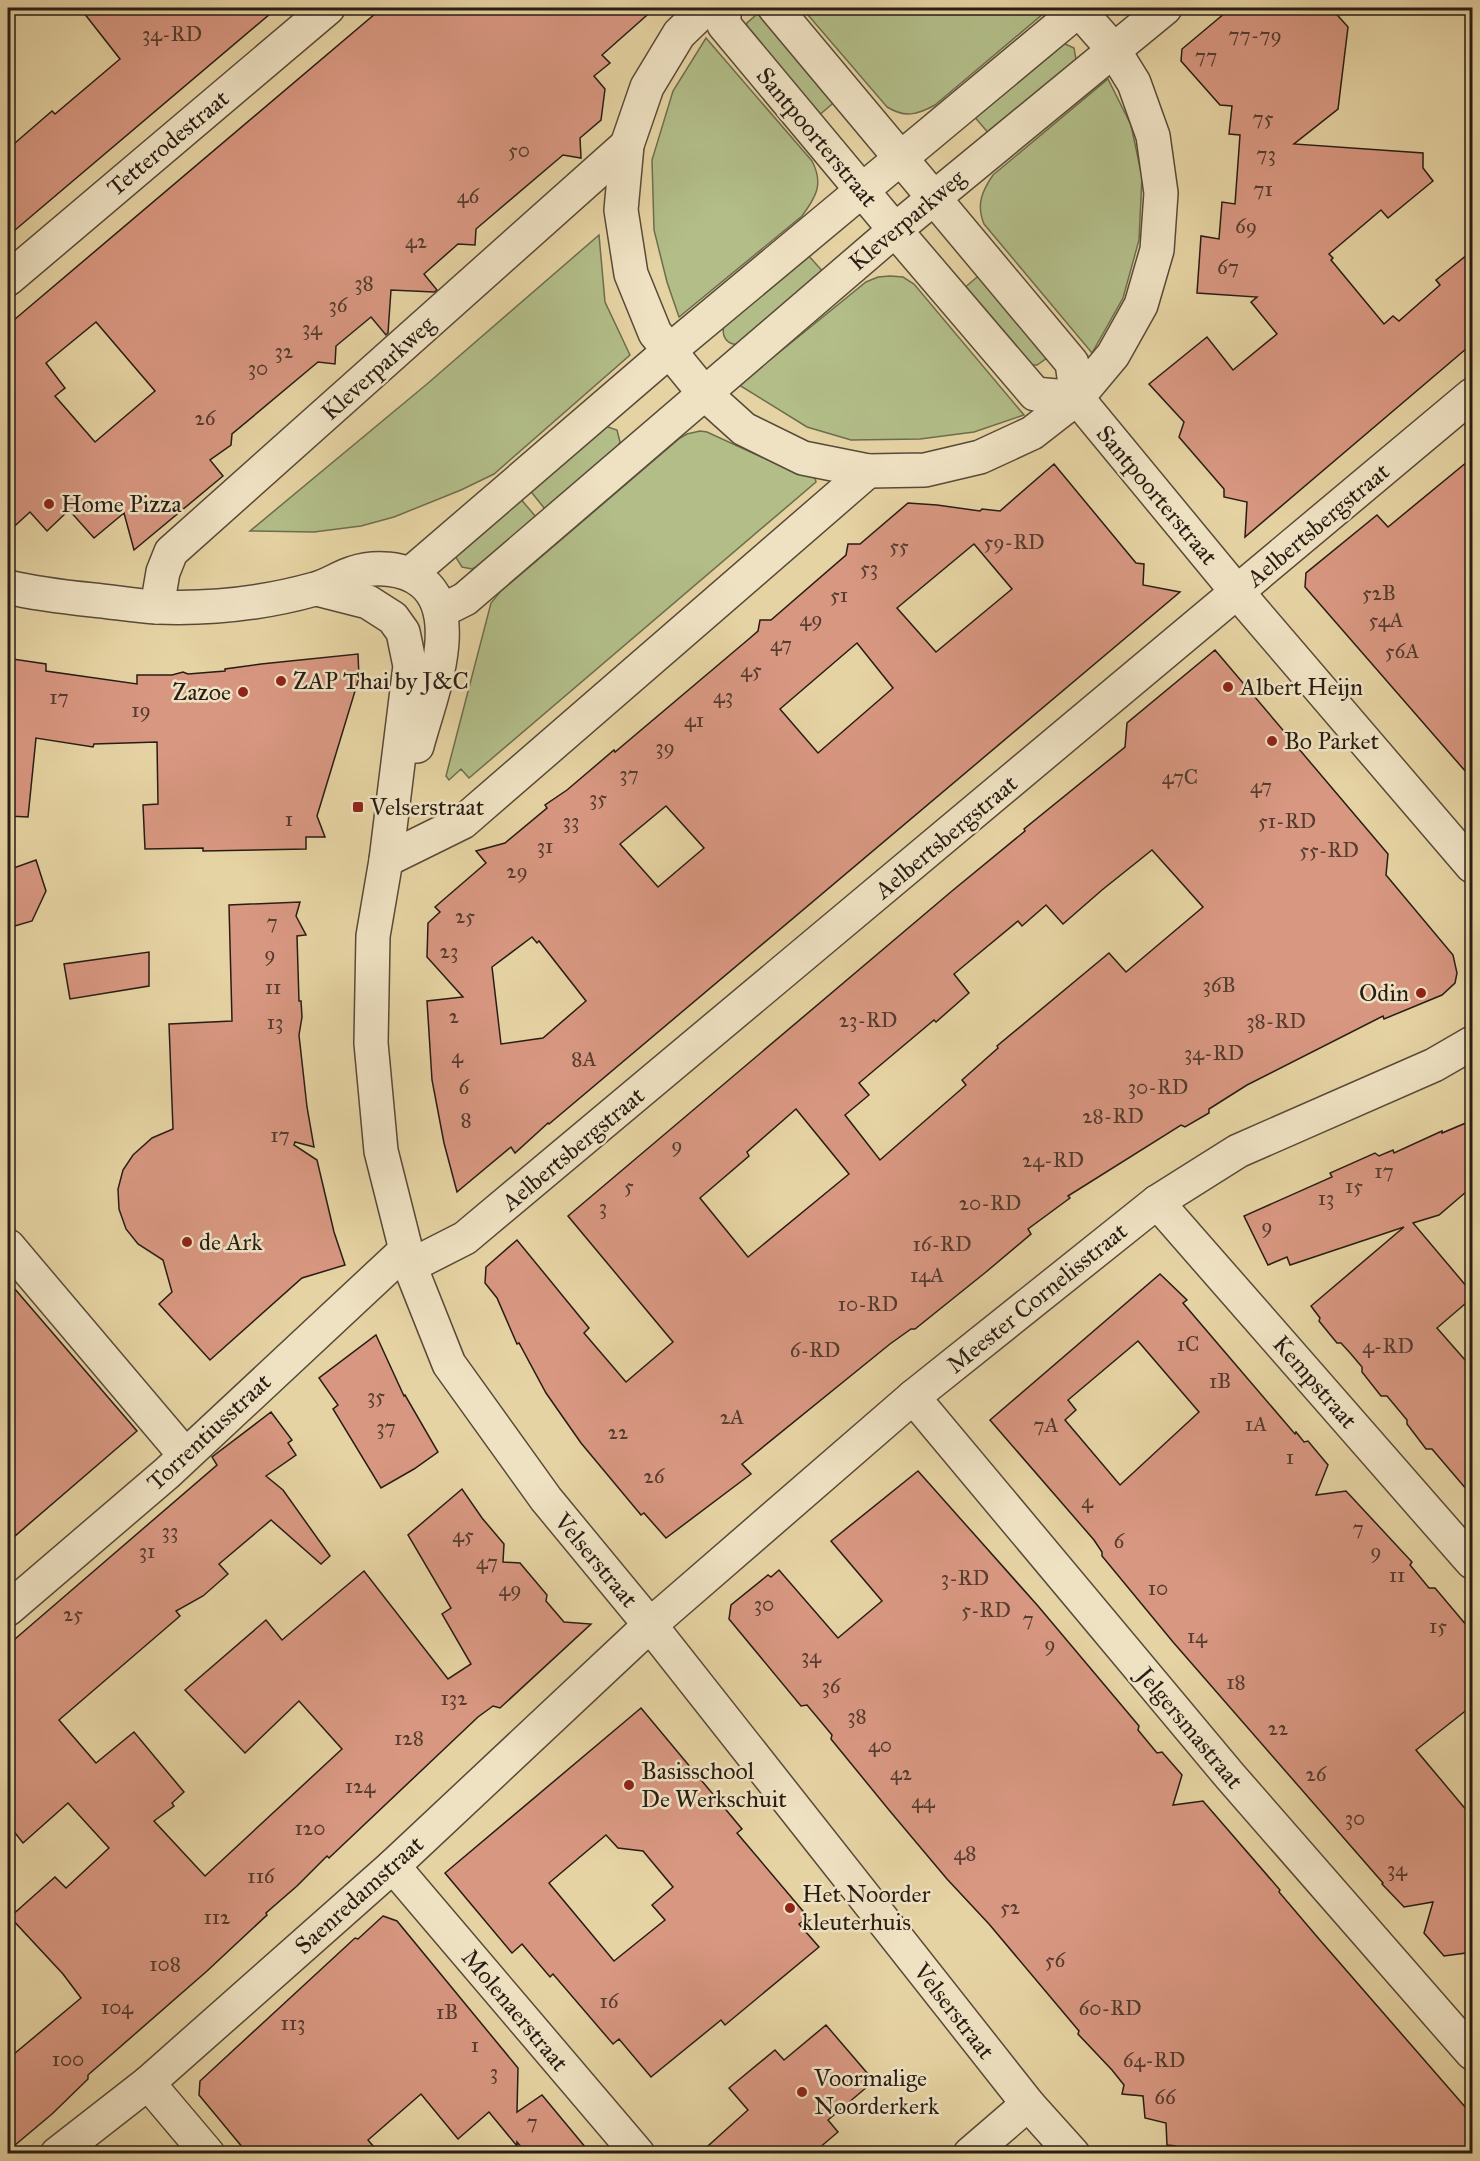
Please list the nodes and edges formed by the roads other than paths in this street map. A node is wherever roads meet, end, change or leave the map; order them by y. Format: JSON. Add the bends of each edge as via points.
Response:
{"nodes":[{"id":1,"x":328,"y":8,"type":"edge"},
{"id":2,"x":706,"y":8,"type":"edge"},
{"id":3,"x":724,"y":8,"type":"edge"},
{"id":4,"x":775,"y":8,"type":"edge"},
{"id":5,"x":1079,"y":8,"type":"edge"},
{"id":6,"x":1165,"y":8,"type":"edge"},
{"id":7,"x":1113,"y":49,"type":"junction"},
{"id":8,"x":627,"y":145,"type":"junction"},
{"id":9,"x":900,"y":158,"type":"junction"},
{"id":10,"x":862,"y":189,"type":"junction"},
{"id":11,"x":934,"y":198,"type":"junction"},
{"id":12,"x":895,"y":230,"type":"junction"},
{"id":13,"x":8,"y":279,"type":"edge"},
{"id":14,"x":669,"y":351,"type":"junction"},
{"id":15,"x":704,"y":393,"type":"junction"},
{"id":16,"x":1473,"y":395,"type":"edge"},
{"id":17,"x":1077,"y":398,"type":"junction"},
{"id":18,"x":868,"y":471,"type":"junction"},
{"id":19,"x":410,"y":574,"type":"junction"},
{"id":20,"x":8,"y":587,"type":"edge"},
{"id":21,"x":317,"y":589,"type":"junction"},
{"id":22,"x":1238,"y":593,"type":"junction"},
{"id":23,"x":157,"y":607,"type":"junction"},
{"id":24,"x":441,"y":611,"type":"junction"},
{"id":25,"x":386,"y":860,"type":"junction"},
{"id":26,"x":1473,"y":866,"type":"edge"},
{"id":27,"x":1473,"y":1043,"type":"edge"},
{"id":28,"x":1156,"y":1202,"type":"junction"},
{"id":29,"x":8,"y":1246,"type":"edge"},
{"id":30,"x":408,"y":1258,"type":"junction"},
{"id":31,"x":913,"y":1397,"type":"junction"},
{"id":32,"x":185,"y":1455,"type":"junction"},
{"id":33,"x":1473,"y":1562,"type":"edge"},
{"id":34,"x":8,"y":1609,"type":"edge"},
{"id":35,"x":650,"y":1625,"type":"junction"},
{"id":36,"x":393,"y":1866,"type":"junction"},
{"id":37,"x":1473,"y":2053,"type":"edge"},
{"id":38,"x":148,"y":2083,"type":"junction"},
{"id":39,"x":1028,"y":2104,"type":"junction"},
{"id":40,"x":57,"y":2154,"type":"edge"},
{"id":41,"x":208,"y":2154,"type":"edge"},
{"id":42,"x":638,"y":2154,"type":"edge"},
{"id":43,"x":970,"y":2154,"type":"edge"},
{"id":44,"x":1073,"y":2154,"type":"edge"}],
"edges":[{"from":1,"to":13,"type":"street","name":"Tetterodestraat"},
{"from":2,"to":8,"type":"street","name":"Kleverparkweg","via":[[679,34],[647,87]]},
{"from":3,"to":10,"type":"street","name":"Santpoorterstraat","via":[[724,25]]},
{"from":4,"to":9,"type":"street","name":"Santpoorterstraat"},
{"from":5,"to":7,"type":"street","name":"Kleverparkweg"},
{"from":5,"to":9,"type":"street","name":"Kleverparkweg"},
{"from":6,"to":7,"type":"street","name":"Kleverparkweg"},
{"from":7,"to":11,"type":"street","name":"Kleverparkweg"},
{"from":7,"to":17,"type":"street","name":"Kleverparkweg","via":[[1134,83],[1153,136],[1161,193],[1157,250],[1141,305],[1113,355]]},
{"from":8,"to":14,"type":"street","name":"Kleverparkweg","via":[[621,210],[631,274],[655,333]]},
{"from":8,"to":23,"type":"street","name":"Kleverparkweg","via":[[171,552]]},
{"from":9,"to":10,"type":"street","name":"Kleverparkweg"},
{"from":9,"to":11,"type":"street","name":"Santpoorterstraat"},
{"from":10,"to":12,"type":"street","name":"Santpoorterstraat"},
{"from":10,"to":14,"type":"street","name":"Kleverparkweg"},
{"from":11,"to":12,"type":"street","name":"Kleverparkweg"},
{"from":11,"to":17,"type":"street","name":"Santpoorterstraat","via":[[1072,363]]},
{"from":12,"to":15,"type":"street","name":"Kleverparkweg"},
{"from":12,"to":17,"type":"street","name":"Santpoorterstraat","via":[[1035,394]]},
{"from":14,"to":15,"type":"street","name":"Kleverparkweg"},
{"from":14,"to":19,"type":"street","name":"Kleverparkweg"},
{"from":15,"to":18,"type":"street","name":"Kleverparkweg","via":[[744,429],[803,458]]},
{"from":15,"to":24,"type":"street","name":"Kleverparkweg","via":[[465,599]]},
{"from":16,"to":22,"type":"street","name":"Aelbertsbergstraat"},
{"from":17,"to":18,"type":"street","name":"Kleverparkweg","via":[[1032,433],[980,457],[925,470]]},
{"from":17,"to":22,"type":"street","name":"Santpoorterstraat"},
{"from":18,"to":25,"type":"street","via":[[463,822]]},
{"from":19,"to":21,"type":"street","via":[[378,568],[352,573]]},
{"from":19,"to":24,"type":"street","via":[[424,583]]},
{"from":20,"to":23,"type":"street"},
{"from":21,"to":23,"type":"street","via":[[233,605]]},
{"from":21,"to":25,"type":"street","via":[[368,602],[393,618],[404,632],[410,666]]},
{"from":22,"to":26,"type":"street","name":"Santpoorterstraat"},
{"from":22,"to":30,"type":"street","name":"Aelbertsbergstraat","via":[[465,1238]]},
{"from":24,"to":25,"type":"street","via":[[442,652]]},
{"from":25,"to":30,"type":"street","name":"Velserstraat","via":[[373,936],[371,1043],[381,1151]]},
{"from":27,"to":28,"type":"street","name":"Meester Cornelisstraat","via":[[1434,1065],[1238,1151]]},
{"from":28,"to":31,"type":"street","name":"Meester Cornelisstraat"},
{"from":28,"to":33,"type":"street","name":"Kempstraat"},
{"from":29,"to":32,"type":"street"},
{"from":30,"to":32,"type":"street","name":"Torrentiusstraat"},
{"from":30,"to":35,"type":"street","name":"Velserstraat","via":[[449,1364],[546,1499]]},
{"from":31,"to":35,"type":"street","name":"Meester Cornelisstraat"},
{"from":31,"to":37,"type":"street","name":"Jelgersmastraat","via":[[1230,1776]]},
{"from":32,"to":34,"type":"street","name":"Torrentiusstraat"},
{"from":35,"to":36,"type":"street","name":"Saenredamstraat"},
{"from":35,"to":39,"type":"street","name":"Velserstraat"},
{"from":36,"to":38,"type":"street","name":"Saenredamstraat"},
{"from":36,"to":42,"type":"street","name":"Molenaerstraat"},
{"from":38,"to":40,"type":"street","name":"Saenredamstraat"},
{"from":38,"to":41,"type":"street"},
{"from":39,"to":43,"type":"street"},
{"from":39,"to":44,"type":"street","name":"Velserstraat"}]}
